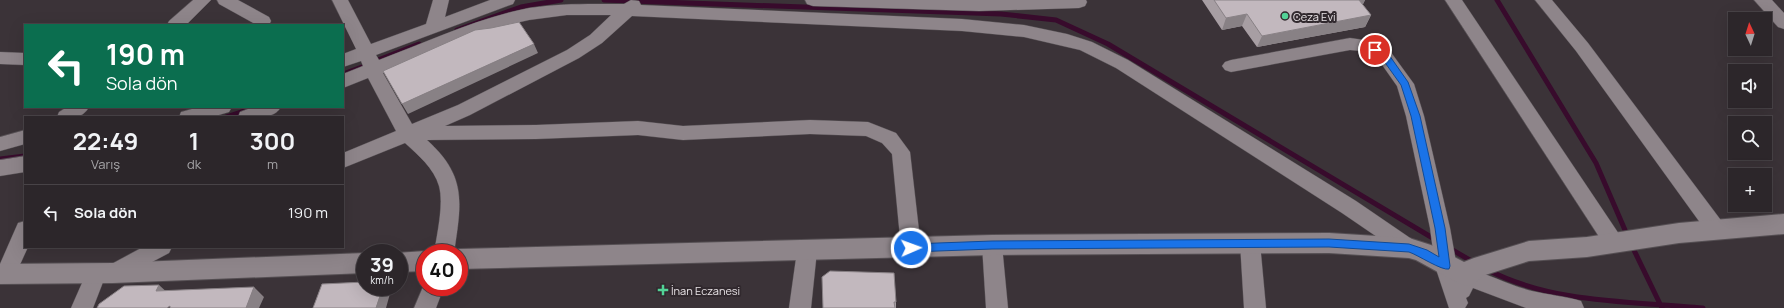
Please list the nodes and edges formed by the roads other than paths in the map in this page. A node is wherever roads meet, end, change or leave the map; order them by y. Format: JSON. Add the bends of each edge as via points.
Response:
{"nodes":[{"id":1,"x":203,"y":0,"type":"edge"},
{"id":2,"x":225,"y":0,"type":"edge"},
{"id":3,"x":340,"y":0,"type":"edge"},
{"id":4,"x":441,"y":0,"type":"edge"},
{"id":5,"x":507,"y":0,"type":"edge"},
{"id":6,"x":813,"y":0,"type":"edge"},
{"id":7,"x":1078,"y":0,"type":"edge"},
{"id":8,"x":1453,"y":0,"type":"edge"},
{"id":9,"x":1543,"y":0,"type":"edge"},
{"id":10,"x":1762,"y":0,"type":"edge"},
{"id":11,"x":633,"y":5,"type":"edge"},
{"id":12,"x":263,"y":21,"type":"dead end"},
{"id":13,"x":1784,"y":23,"type":"edge"},
{"id":14,"x":176,"y":24,"type":"edge"},
{"id":15,"x":434,"y":26,"type":"junction"},
{"id":16,"x":0,"y":58,"type":"edge"},
{"id":17,"x":24,"y":59,"type":"edge"},
{"id":18,"x":344,"y":61,"type":"edge"},
{"id":19,"x":370,"y":62,"type":"junction"},
{"id":20,"x":1231,"y":66,"type":"dead end"},
{"id":21,"x":344,"y":80,"type":"edge"},
{"id":22,"x":79,"y":108,"type":"edge"},
{"id":23,"x":220,"y":108,"type":"edge"},
{"id":24,"x":270,"y":108,"type":"edge"},
{"id":25,"x":67,"y":116,"type":"edge"},
{"id":26,"x":192,"y":116,"type":"edge"},
{"id":27,"x":250,"y":116,"type":"edge"},
{"id":28,"x":407,"y":133,"type":"junction"},
{"id":29,"x":24,"y":137,"type":"edge"},
{"id":30,"x":24,"y":143,"type":"edge"},
{"id":31,"x":0,"y":145,"type":"edge"},
{"id":32,"x":344,"y":161,"type":"edge"},
{"id":33,"x":24,"y":164,"type":"edge"},
{"id":34,"x":0,"y":168,"type":"edge"},
{"id":35,"x":1784,"y":224,"type":"edge"},
{"id":36,"x":1716,"y":229,"type":"junction"},
{"id":37,"x":24,"y":231,"type":"edge"},
{"id":38,"x":1250,"y":243,"type":"junction"},
{"id":39,"x":1616,"y":243,"type":"junction"},
{"id":40,"x":445,"y":244,"type":"edge"},
{"id":41,"x":992,"y":245,"type":"junction"},
{"id":42,"x":160,"y":248,"type":"edge"},
{"id":43,"x":911,"y":248,"type":"junction"},
{"id":44,"x":1409,"y":248,"type":"junction"},
{"id":45,"x":807,"y":251,"type":"junction"},
{"id":46,"x":1444,"y":258,"type":"junction"},
{"id":47,"x":468,"y":260,"type":"edge"},
{"id":48,"x":356,"y":263,"type":"edge"},
{"id":49,"x":1470,"y":272,"type":"junction"},
{"id":50,"x":104,"y":273,"type":"junction"},
{"id":51,"x":3,"y":274,"type":"edge"},
{"id":52,"x":430,"y":296,"type":"edge"},
{"id":53,"x":1457,"y":305,"type":"edge"},
{"id":54,"x":82,"y":308,"type":"edge"},
{"id":55,"x":425,"y":308,"type":"edge"},
{"id":56,"x":800,"y":308,"type":"edge"},
{"id":57,"x":997,"y":308,"type":"edge"},
{"id":58,"x":1255,"y":308,"type":"edge"},
{"id":59,"x":1573,"y":308,"type":"edge"}],
"edges":[{"from":1,"to":14,"type":"street"},
{"from":2,"to":12,"type":"street"},
{"from":3,"to":19,"type":"street"},
{"from":4,"to":15,"type":"street"},
{"from":5,"to":15,"type":"street"},
{"from":6,"to":7,"type":"street","via":[[917,6],[1057,4],[1079,2]]},
{"from":8,"to":39,"type":"street"},
{"from":9,"to":36,"type":"street","via":[[1582,47]]},
{"from":10,"to":13,"type":"street"},
{"from":11,"to":19,"type":"street","via":[[567,8],[514,17]]},
{"from":11,"to":28,"type":"street","via":[[596,39],[573,54],[464,110]]},
{"from":11,"to":44,"type":"street","via":[[962,25],[1024,30],[1067,40],[1086,46],[1122,64],[1349,207]]},
{"from":15,"to":19,"type":"street"},
{"from":16,"to":17,"type":"street"},
{"from":18,"to":19,"type":"street"},
{"from":19,"to":21,"type":"street"},
{"from":19,"to":28,"type":"street"},
{"from":20,"to":46,"type":"street","via":[[1350,44],[1366,45],[1384,55],[1405,84],[1416,116]]},
{"from":22,"to":25,"type":"street"},
{"from":23,"to":26,"type":"street"},
{"from":24,"to":27,"type":"street"},
{"from":28,"to":32,"type":"street"},
{"from":28,"to":40,"type":"street","via":[[430,154],[449,186],[450,214]]},
{"from":28,"to":43,"type":"street","via":[[631,128],[683,133],[810,127],[868,129],[889,138],[902,152]]},
{"from":29,"to":31,"type":"street"},
{"from":30,"to":31,"type":"street"},
{"from":33,"to":34,"type":"street"},
{"from":35,"to":36,"type":"street"},
{"from":36,"to":39,"type":"street"},
{"from":37,"to":51,"type":"street"},
{"from":38,"to":41,"type":"street"},
{"from":38,"to":44,"type":"street","via":[[1329,243]]},
{"from":38,"to":58,"type":"street"},
{"from":39,"to":49,"type":"street","via":[[1529,252]]},
{"from":41,"to":43,"type":"street"},
{"from":41,"to":57,"type":"street"},
{"from":42,"to":50,"type":"street"},
{"from":43,"to":45,"type":"street"},
{"from":44,"to":46,"type":"street"},
{"from":45,"to":47,"type":"street","via":[[605,254]]},
{"from":45,"to":56,"type":"street"},
{"from":46,"to":49,"type":"street"},
{"from":46,"to":53,"type":"street"},
{"from":48,"to":50,"type":"street"},
{"from":49,"to":53,"type":"street"},
{"from":49,"to":59,"type":"street","via":[[1514,296]]},
{"from":50,"to":51,"type":"street"},
{"from":50,"to":54,"type":"street"},
{"from":52,"to":55,"type":"street"}]}
